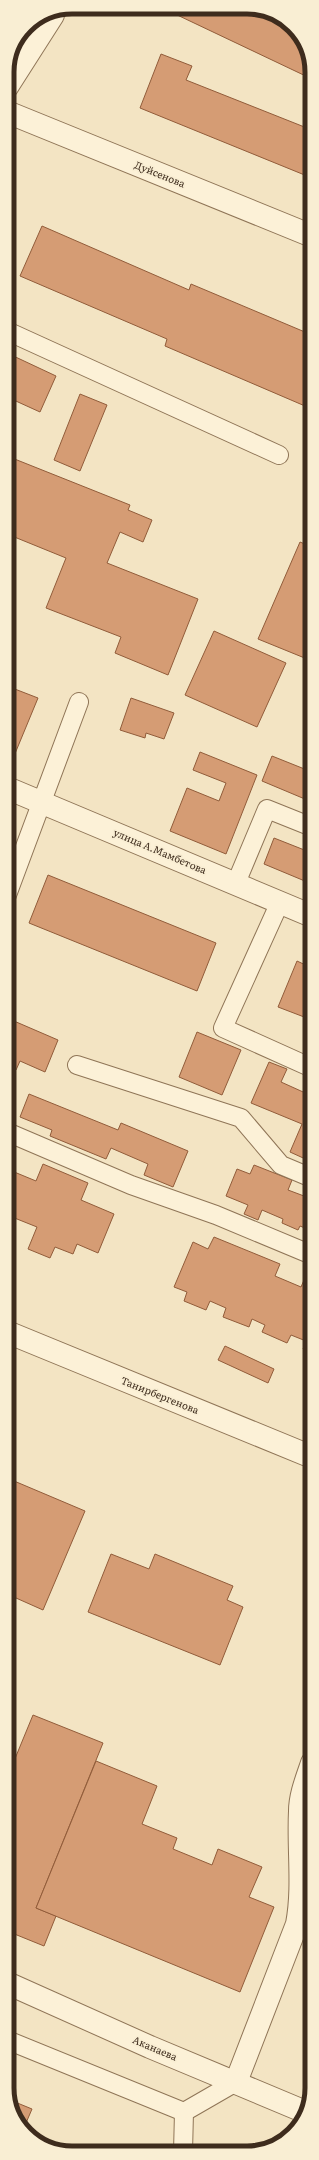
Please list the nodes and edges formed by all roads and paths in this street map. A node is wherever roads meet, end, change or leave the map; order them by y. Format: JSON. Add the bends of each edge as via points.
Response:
{"nodes":[{"id":1,"x":51,"y":18,"type":"edge"},
{"id":2,"x":21,"y":53,"type":"edge"},
{"id":3,"x":14,"y":69,"type":"edge"},
{"id":4,"x":14,"y":115,"type":"edge"},
{"id":5,"x":305,"y":233,"type":"edge"},
{"id":6,"x":14,"y":334,"type":"edge"},
{"id":7,"x":280,"y":455,"type":"dead end"},
{"id":8,"x":79,"y":702,"type":"dead end"},
{"id":9,"x":14,"y":791,"type":"edge"},
{"id":10,"x":42,"y":801,"type":"junction"},
{"id":11,"x":305,"y":824,"type":"edge"},
{"id":12,"x":14,"y":876,"type":"edge"},
{"id":13,"x":236,"y":883,"type":"junction"},
{"id":14,"x":280,"y":902,"type":"junction"},
{"id":15,"x":305,"y":913,"type":"edge"},
{"id":16,"x":77,"y":1065,"type":"dead end"},
{"id":17,"x":305,"y":1065,"type":"edge"},
{"id":18,"x":14,"y":1135,"type":"edge"},
{"id":19,"x":305,"y":1175,"type":"edge"},
{"id":20,"x":305,"y":1252,"type":"edge"},
{"id":21,"x":14,"y":1335,"type":"edge"},
{"id":22,"x":305,"y":1454,"type":"edge"},
{"id":23,"x":305,"y":1783,"type":"edge"},
{"id":24,"x":14,"y":1986,"type":"edge"},
{"id":25,"x":14,"y":2043,"type":"edge"},
{"id":26,"x":236,"y":2082,"type":"junction"},
{"id":27,"x":301,"y":2109,"type":"edge"},
{"id":28,"x":184,"y":2112,"type":"junction"},
{"id":29,"x":183,"y":2146,"type":"edge"}],
"edges":[{"from":1,"to":2,"type":"street"},
{"from":2,"to":3,"type":"street"},
{"from":4,"to":5,"type":"street","name":"Дуйсенова"},
{"from":6,"to":7,"type":"lane"},
{"from":8,"to":10,"type":"lane"},
{"from":9,"to":10,"type":"street","name":"улица А.Мамбетова"},
{"from":10,"to":12,"type":"lane"},
{"from":10,"to":13,"type":"street","name":"улица А.Мамбетова"},
{"from":11,"to":13,"type":"lane","via":[[267,809]]},
{"from":13,"to":14,"type":"street","name":"улица А.Мамбетова"},
{"from":14,"to":15,"type":"street","name":"улица А.Мамбетова"},
{"from":14,"to":17,"type":"lane","via":[[223,1028]]},
{"from":16,"to":19,"type":"lane","via":[[242,1118],[281,1165]]},
{"from":18,"to":20,"type":"lane","via":[[131,1185],[216,1215]]},
{"from":21,"to":22,"type":"street","name":"Танирбергенова"},
{"from":23,"to":26,"type":"street","via":[[300,1810],[301,1897],[297,1924]]},
{"from":24,"to":26,"type":"street","name":"Аканаева"},
{"from":25,"to":28,"type":"lane"},
{"from":26,"to":27,"type":"street","name":"Аканаева"},
{"from":26,"to":28,"type":"lane"},
{"from":28,"to":29,"type":"lane"}]}
